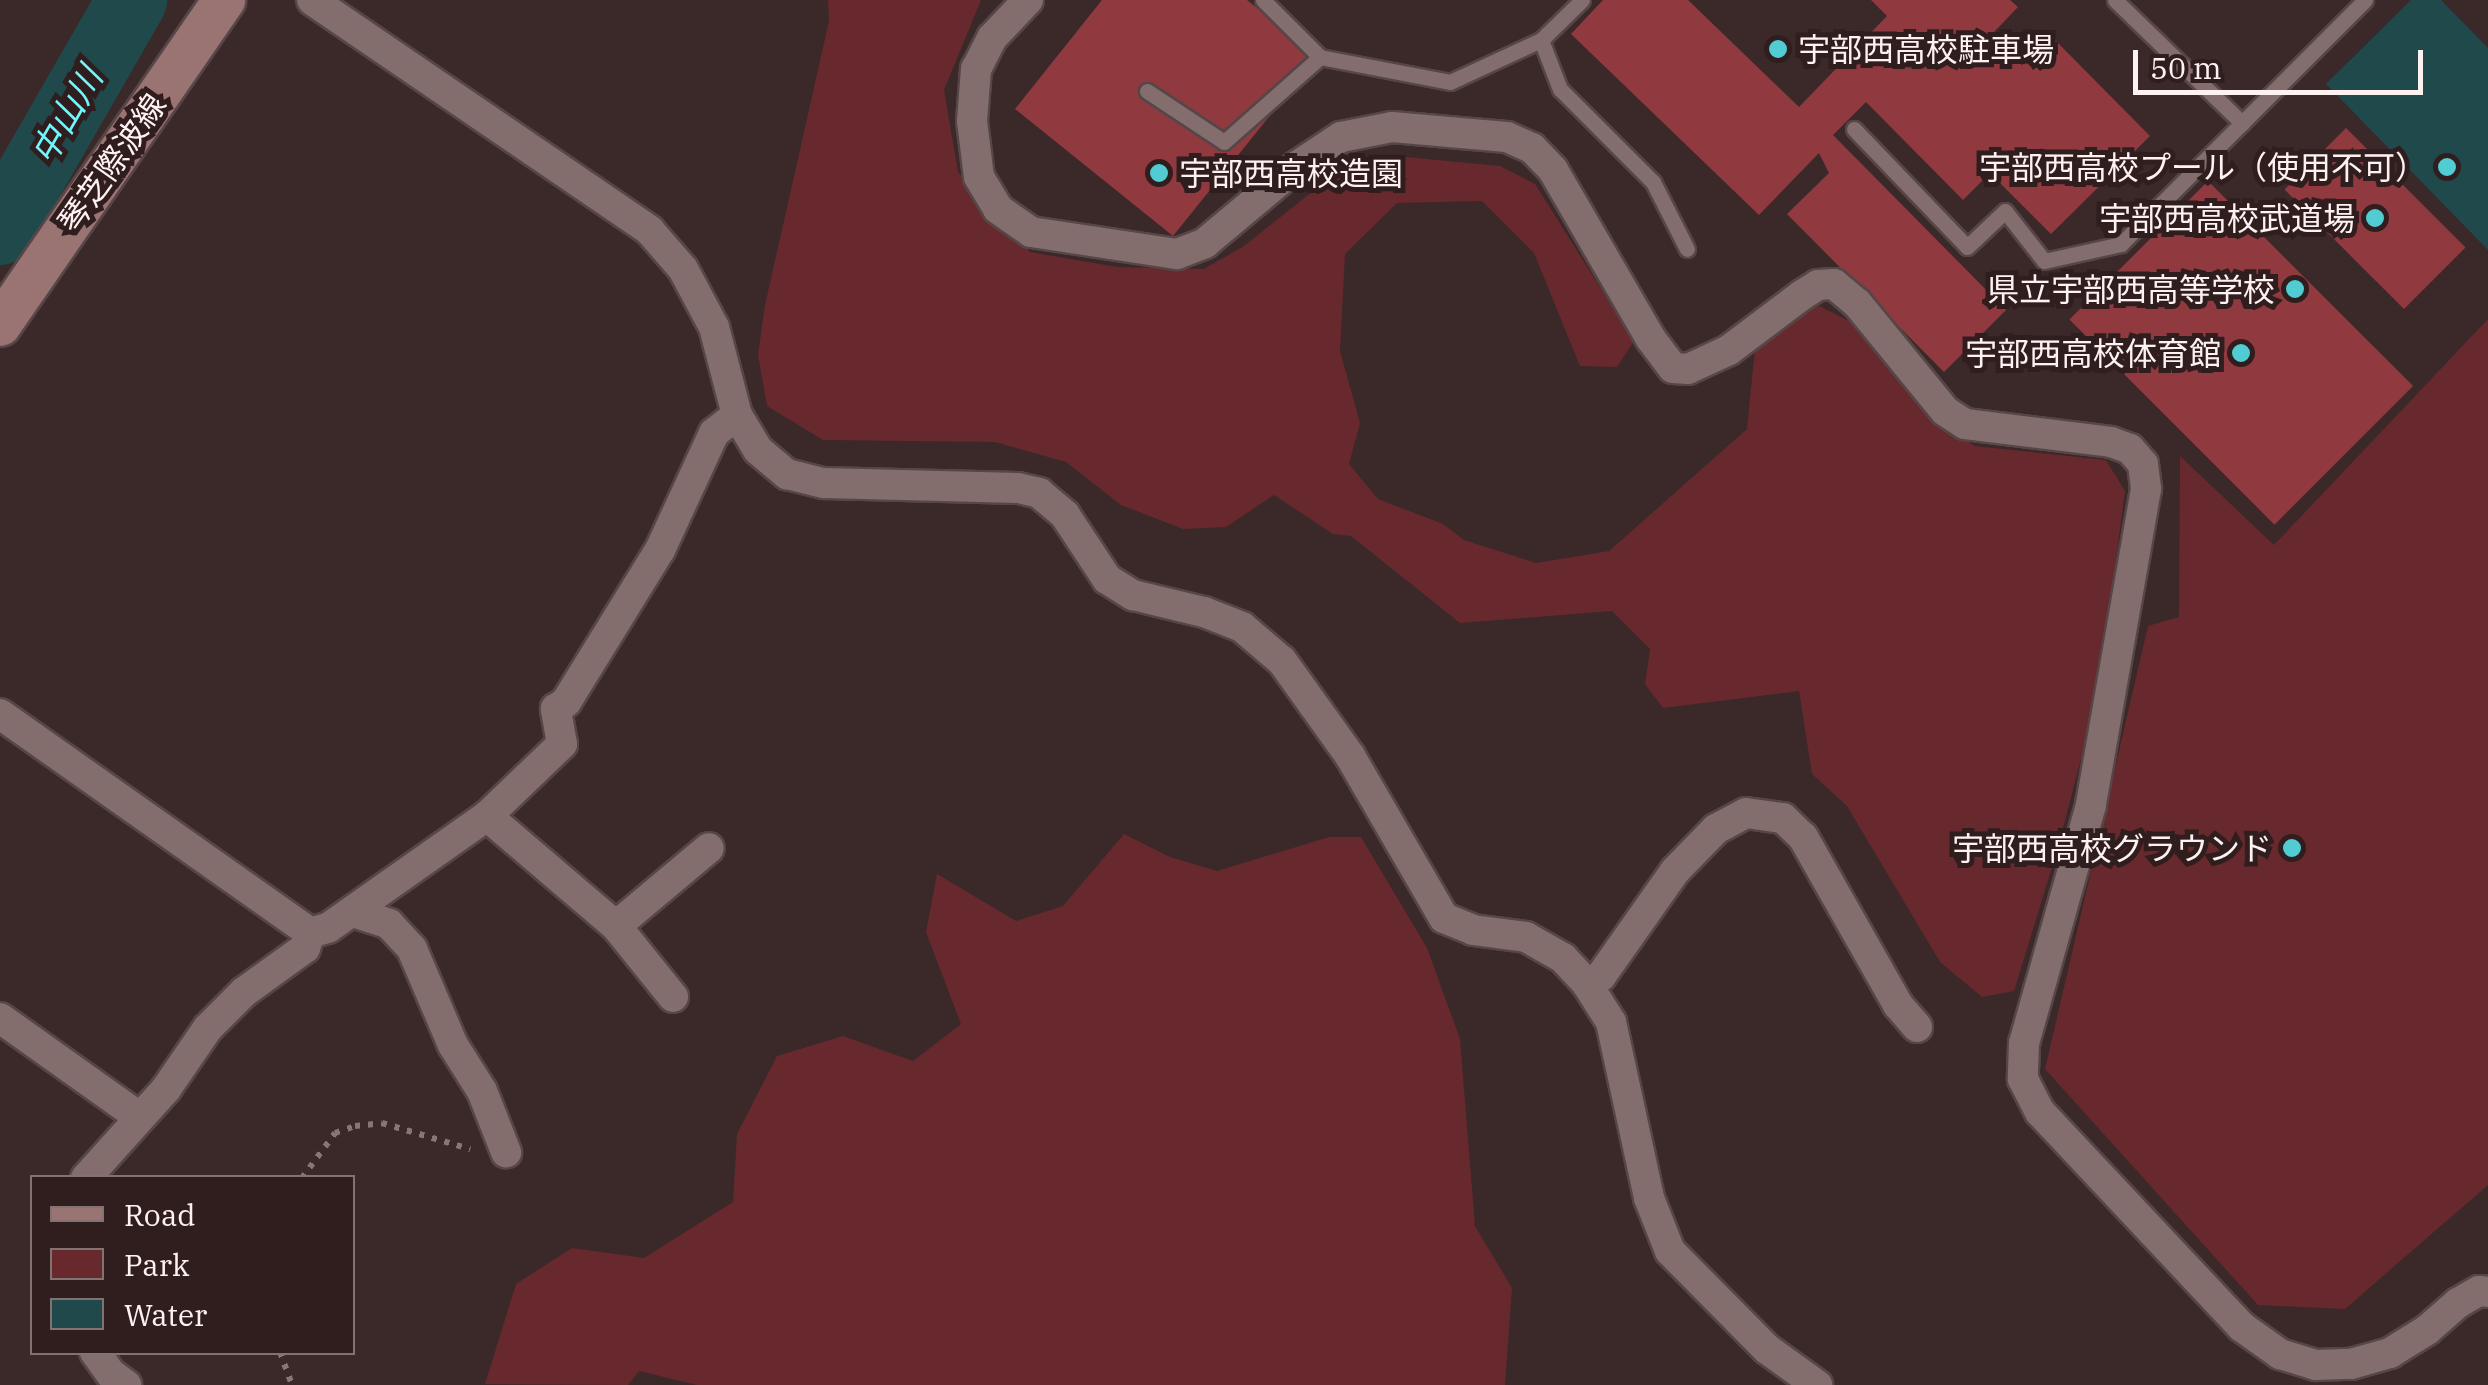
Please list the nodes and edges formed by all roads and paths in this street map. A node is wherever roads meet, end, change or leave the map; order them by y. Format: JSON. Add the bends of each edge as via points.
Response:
{"nodes":[{"id":1,"x":224,"y":0,"type":"edge"},
{"id":2,"x":312,"y":0,"type":"edge"},
{"id":3,"x":1028,"y":0,"type":"edge"},
{"id":4,"x":1263,"y":0,"type":"edge"},
{"id":5,"x":1582,"y":0,"type":"edge"},
{"id":6,"x":2115,"y":0,"type":"edge"},
{"id":7,"x":2365,"y":0,"type":"edge"},
{"id":8,"x":1541,"y":40,"type":"junction"},
{"id":9,"x":1320,"y":57,"type":"junction"},
{"id":10,"x":1147,"y":91,"type":"dead end"},
{"id":11,"x":2242,"y":124,"type":"junction"},
{"id":12,"x":1854,"y":129,"type":"dead end"},
{"id":13,"x":1687,"y":249,"type":"dead end"},
{"id":14,"x":0,"y":325,"type":"edge"},
{"id":15,"x":736,"y":415,"type":"junction"},
{"id":16,"x":0,"y":714,"type":"edge"},
{"id":17,"x":486,"y":816,"type":"junction"},
{"id":18,"x":709,"y":848,"type":"dead end"},
{"id":19,"x":353,"y":912,"type":"junction"},
{"id":20,"x":616,"y":926,"type":"junction"},
{"id":21,"x":310,"y":933,"type":"junction"},
{"id":22,"x":1587,"y":984,"type":"junction"},
{"id":23,"x":673,"y":997,"type":"dead end"},
{"id":24,"x":0,"y":1018,"type":"edge"},
{"id":25,"x":1917,"y":1027,"type":"dead end"},
{"id":26,"x":138,"y":1116,"type":"junction"},
{"id":27,"x":506,"y":1152,"type":"joint"},
{"id":28,"x":89,"y":1175,"type":"edge"},
{"id":29,"x":304,"y":1175,"type":"edge"},
{"id":30,"x":2488,"y":1292,"type":"edge"},
{"id":31,"x":98,"y":1355,"type":"edge"},
{"id":32,"x":281,"y":1355,"type":"edge"},
{"id":33,"x":126,"y":1385,"type":"edge"},
{"id":34,"x":292,"y":1385,"type":"edge"},
{"id":35,"x":1817,"y":1385,"type":"edge"}],
"edges":[{"from":1,"to":14,"type":"main road","name":"琴芝際波線"},
{"from":2,"to":15,"type":"street","via":[[650,231],[683,269],[714,326]]},
{"from":3,"to":30,"type":"street","via":[[992,38],[976,68],[972,120],[979,177],[998,209],[1031,232],[1177,254],[1205,243],[1341,136],[1392,127],[1507,137],[1532,148],[1553,170],[1673,368],[1688,369],[1729,350],[1802,294],[1834,284],[1945,411],[1965,424],[2130,449],[2143,464],[2146,489],[2091,805],[2024,1044],[2024,1079],[2040,1112],[2242,1327],[2280,1354],[2316,1365],[2390,1353],[2458,1302]]},
{"from":4,"to":9,"type":"lane"},
{"from":5,"to":8,"type":"lane"},
{"from":6,"to":11,"type":"lane"},
{"from":7,"to":11,"type":"lane"},
{"from":8,"to":9,"type":"lane","via":[[1450,82]]},
{"from":8,"to":13,"type":"lane","via":[[1560,89],[1654,182]]},
{"from":9,"to":10,"type":"lane","via":[[1224,142]]},
{"from":11,"to":12,"type":"lane","via":[[2121,244],[2044,261],[2005,210],[1967,246]]},
{"from":15,"to":17,"type":"street","via":[[714,432],[660,550],[556,709],[562,744]]},
{"from":15,"to":22,"type":"street","via":[[758,450],[787,474],[824,483],[1040,493],[1065,515],[1106,579],[1132,595],[1242,627],[1282,661],[1350,756],[1444,918],[1472,930],[1526,937],[1564,958]]},
{"from":16,"to":21,"type":"street"},
{"from":17,"to":19,"type":"street"},
{"from":17,"to":20,"type":"street"},
{"from":18,"to":20,"type":"street"},
{"from":19,"to":21,"type":"street"},
{"from":19,"to":27,"type":"street","via":[[389,924],[412,949]]},
{"from":20,"to":23,"type":"street"},
{"from":21,"to":26,"type":"street","via":[[305,948],[208,1028],[166,1089]]},
{"from":22,"to":25,"type":"street","via":[[1601,976],[1675,872],[1716,829],[1746,812],[1783,818],[1803,837]]},
{"from":22,"to":35,"type":"street","via":[[1611,1022],[1650,1198],[1670,1251],[1767,1349]]},
{"from":24,"to":26,"type":"street"},
{"from":26,"to":28,"type":"street"},
{"from":27,"to":29,"type":"path","via":[[484,1153],[382,1123],[355,1126],[335,1133]]},
{"from":31,"to":33,"type":"street"},
{"from":32,"to":34,"type":"path"}]}
